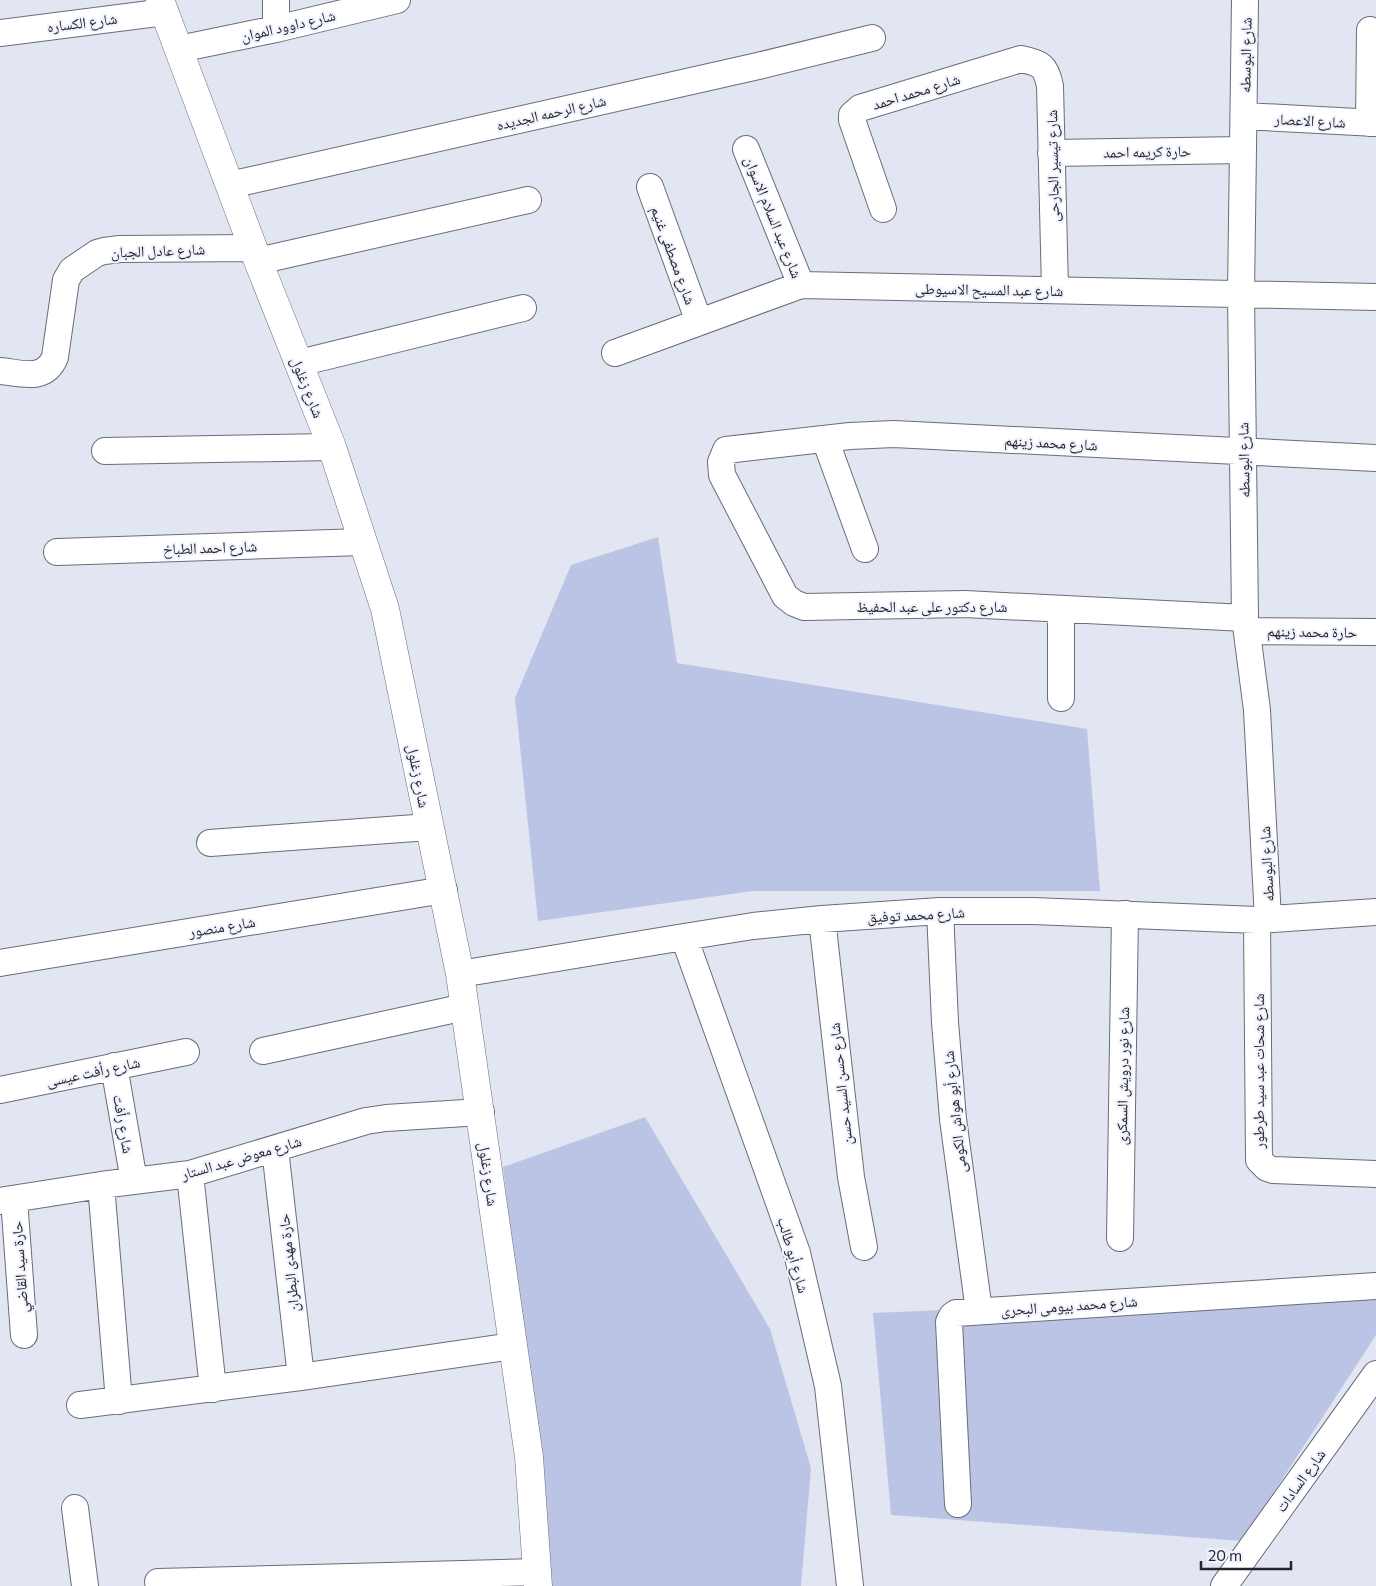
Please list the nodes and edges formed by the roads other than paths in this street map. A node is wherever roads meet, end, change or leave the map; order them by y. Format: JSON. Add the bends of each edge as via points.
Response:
{"nodes":[{"id":1,"x":276,"y":0,"type":"edge"},
{"id":2,"x":397,"y":0,"type":"edge"},
{"id":3,"x":1246,"y":0,"type":"edge"},
{"id":4,"x":162,"y":6,"type":"edge"},
{"id":5,"x":276,"y":29,"type":"junction"},
{"id":6,"x":1370,"y":30,"type":"dead end"},
{"id":7,"x":0,"y":33,"type":"edge"},
{"id":8,"x":872,"y":38,"type":"dead end"},
{"id":9,"x":179,"y":49,"type":"junction"},
{"id":10,"x":1021,"y":59,"type":"joint"},
{"id":11,"x":1244,"y":116,"type":"junction"},
{"id":12,"x":1373,"y":123,"type":"edge"},
{"id":13,"x":746,"y":149,"type":"dead end"},
{"id":14,"x":1243,"y":150,"type":"junction"},
{"id":15,"x":1051,"y":153,"type":"junction"},
{"id":16,"x":230,"y":184,"type":"junction"},
{"id":17,"x":650,"y":187,"type":"dead end"},
{"id":18,"x":528,"y":200,"type":"dead end"},
{"id":19,"x":884,"y":209,"type":"dead end"},
{"id":20,"x":255,"y":254,"type":"junction"},
{"id":21,"x":801,"y":285,"type":"junction"},
{"id":22,"x":1055,"y":290,"type":"junction"},
{"id":23,"x":1241,"y":294,"type":"junction"},
{"id":24,"x":1376,"y":297,"type":"edge"},
{"id":25,"x":523,"y":308,"type":"dead end"},
{"id":26,"x":699,"y":322,"type":"junction"},
{"id":27,"x":615,"y":352,"type":"dead end"},
{"id":28,"x":299,"y":363,"type":"junction"},
{"id":29,"x":0,"y":371,"type":"edge"},
{"id":30,"x":825,"y":439,"type":"junction"},
{"id":31,"x":332,"y":447,"type":"junction"},
{"id":32,"x":726,"y":450,"type":"joint"},
{"id":33,"x":105,"y":451,"type":"dead end"},
{"id":34,"x":1243,"y":451,"type":"junction"},
{"id":35,"x":1376,"y":458,"type":"edge"},
{"id":36,"x":363,"y":542,"type":"junction"},
{"id":37,"x":865,"y":549,"type":"dead end"},
{"id":38,"x":57,"y":552,"type":"dead end"},
{"id":39,"x":1061,"y":609,"type":"junction"},
{"id":40,"x":1246,"y":624,"type":"junction"},
{"id":41,"x":1376,"y":632,"type":"edge"},
{"id":42,"x":1061,"y":698,"type":"dead end"},
{"id":43,"x":429,"y":827,"type":"junction"},
{"id":44,"x":210,"y":844,"type":"dead end"},
{"id":45,"x":444,"y":890,"type":"junction"},
{"id":46,"x":940,"y":912,"type":"junction"},
{"id":47,"x":1376,"y":912,"type":"edge"},
{"id":48,"x":1125,"y":914,"type":"junction"},
{"id":49,"x":822,"y":919,"type":"junction"},
{"id":50,"x":1263,"y":920,"type":"junction"},
{"id":51,"x":684,"y":936,"type":"junction"},
{"id":52,"x":0,"y":962,"type":"edge"},
{"id":53,"x":460,"y":974,"type":"junction"},
{"id":54,"x":465,"y":1007,"type":"junction"},
{"id":55,"x":263,"y":1051,"type":"dead end"},
{"id":56,"x":186,"y":1052,"type":"dead end"},
{"id":57,"x":114,"y":1066,"type":"junction"},
{"id":58,"x":0,"y":1090,"type":"edge"},
{"id":59,"x":480,"y":1112,"type":"junction"},
{"id":60,"x":275,"y":1149,"type":"junction"},
{"id":61,"x":190,"y":1174,"type":"junction"},
{"id":62,"x":1376,"y":1174,"type":"edge"},
{"id":63,"x":134,"y":1181,"type":"junction"},
{"id":64,"x":101,"y":1185,"type":"junction"},
{"id":65,"x":7,"y":1200,"type":"edge"},
{"id":66,"x":1120,"y":1238,"type":"dead end"},
{"id":67,"x":864,"y":1247,"type":"dead end"},
{"id":68,"x":1376,"y":1286,"type":"edge"},
{"id":69,"x":979,"y":1311,"type":"junction"},
{"id":70,"x":24,"y":1335,"type":"dead end"},
{"id":71,"x":513,"y":1346,"type":"junction"},
{"id":72,"x":1376,"y":1374,"type":"edge"},
{"id":73,"x":301,"y":1377,"type":"junction"},
{"id":74,"x":213,"y":1389,"type":"junction"},
{"id":75,"x":120,"y":1401,"type":"junction"},
{"id":76,"x":80,"y":1405,"type":"dead end"},
{"id":77,"x":958,"y":1504,"type":"dead end"},
{"id":78,"x":75,"y":1508,"type":"dead end"},
{"id":79,"x":537,"y":1579,"type":"edge"},
{"id":80,"x":411,"y":1581,"type":"edge"},
{"id":81,"x":158,"y":1582,"type":"dead end"},
{"id":82,"x":85,"y":1586,"type":"edge"},
{"id":83,"x":850,"y":1586,"type":"edge"},
{"id":84,"x":1224,"y":1586,"type":"edge"}],
"edges":[{"from":1,"to":5,"type":"street"},
{"from":2,"to":5,"type":"street","name":"شارع داوود الموان"},
{"from":3,"to":11,"type":"street","name":"شارع البوسطه"},
{"from":4,"to":7,"type":"street","name":"شارع الكساره"},
{"from":4,"to":9,"type":"street","name":"شارع زغلول"},
{"from":5,"to":9,"type":"street","name":"شارع داوود الموان"},
{"from":6,"to":12,"type":"street"},
{"from":8,"to":16,"type":"street","name":"شارع الرحمه الجديده"},
{"from":9,"to":16,"type":"street","name":"شارع زغلول"},
{"from":10,"to":15,"type":"street","name":"شارع تيسير الجارحى","via":[[1036,62],[1047,72]]},
{"from":10,"to":19,"type":"street","name":"شارع محمد احمد","via":[[855,111],[852,120]]},
{"from":11,"to":12,"type":"street","name":"شارع الاعصار"},
{"from":11,"to":14,"type":"street","name":"شارع البوسطه"},
{"from":13,"to":21,"type":"street","name":"شارع عبد السلام الاسوان"},
{"from":14,"to":15,"type":"street","name":"حارة كريمه احمد"},
{"from":14,"to":23,"type":"street","name":"شارع البوسطه"},
{"from":15,"to":22,"type":"street","name":"شارع تيسير الجارحى"},
{"from":16,"to":20,"type":"street","name":"شارع زغلول"},
{"from":17,"to":26,"type":"street","name":"شارع مصطفى غنيم"},
{"from":18,"to":20,"type":"street"},
{"from":20,"to":28,"type":"street","name":"شارع زغلول"},
{"from":20,"to":29,"type":"street","name":"شارع عادل الجبان","via":[[120,249],[97,253],[72,270],[66,280],[51,367],[43,373],[33,374]]},
{"from":21,"to":22,"type":"street","name":"شارع عبد المسيح الاسيوطى"},
{"from":21,"to":26,"type":"street","name":"شارع عبد المسيح الاسيوطى"},
{"from":22,"to":23,"type":"street","name":"شارع عبد المسيح الاسيوطى"},
{"from":23,"to":24,"type":"street","name":"شارع عبد المسيح الاسيوطى"},
{"from":23,"to":34,"type":"street","name":"شارع البوسطه"},
{"from":25,"to":28,"type":"street"},
{"from":26,"to":27,"type":"street","name":"شارع عبد المسيح الاسيوطى"},
{"from":28,"to":31,"type":"street","name":"شارع زغلول"},
{"from":30,"to":32,"type":"street","name":"شارع محمد زينهم"},
{"from":30,"to":34,"type":"street","name":"شارع محمد زينهم","via":[[924,434]]},
{"from":30,"to":37,"type":"street"},
{"from":31,"to":33,"type":"street"},
{"from":31,"to":36,"type":"street","name":"شارع زغلول"},
{"from":32,"to":39,"type":"street","name":"شارع دكتور على عبد الحفيظ","via":[[721,462],[722,475],[785,596],[794,603],[815,608],[965,604]]},
{"from":34,"to":35,"type":"street","name":"شارع محمد زينهم"},
{"from":34,"to":40,"type":"street","name":"شارع البوسطه"},
{"from":36,"to":38,"type":"street","name":"شارع احمد الطباخ"},
{"from":36,"to":43,"type":"street","name":"شارع زغلول","via":[[385,608]]},
{"from":39,"to":40,"type":"street","name":"شارع دكتور على عبد الحفيظ"},
{"from":39,"to":42,"type":"street"},
{"from":40,"to":41,"type":"street","name":"حارة محمد زينهم"},
{"from":40,"to":50,"type":"street","name":"شارع البوسطه","via":[[1258,710]]},
{"from":43,"to":44,"type":"street"},
{"from":43,"to":45,"type":"street","name":"شارع زغلول"},
{"from":45,"to":52,"type":"street","name":"شارع منصور"},
{"from":45,"to":53,"type":"street","name":"شارع زغلول"},
{"from":46,"to":48,"type":"street","name":"شارع محمد توفيق"},
{"from":46,"to":49,"type":"street","name":"شارع محمد توفيق"},
{"from":46,"to":69,"type":"street","name":"شارع أبو هواش الكومى","via":[[953,1120]]},
{"from":47,"to":50,"type":"street","name":"شارع محمد توفيق"},
{"from":48,"to":50,"type":"street","name":"شارع محمد توفيق"},
{"from":48,"to":66,"type":"street","name":"شارع نور درويش السمكرى"},
{"from":49,"to":51,"type":"street","name":"شارع محمد توفيق"},
{"from":49,"to":67,"type":"street","name":"شارع حسن السيد حسن","via":[[851,1177]]},
{"from":50,"to":62,"type":"street","name":"شارع شحات عبد سيد طرطور","via":[[1259,1160],[1273,1170]]},
{"from":51,"to":53,"type":"street","name":"شارع محمد توفيق"},
{"from":51,"to":83,"type":"street","name":"شارع أبو طالب","via":[[796,1253],[828,1386]]},
{"from":53,"to":54,"type":"street","name":"شارع زغلول"},
{"from":54,"to":55,"type":"street"},
{"from":54,"to":59,"type":"street","name":"شارع زغلول"},
{"from":56,"to":57,"type":"street","name":"شارع رأفت عيسى"},
{"from":57,"to":58,"type":"street","name":"شارع رأفت عيسى"},
{"from":57,"to":63,"type":"street","name":"شارع رأفت"},
{"from":59,"to":60,"type":"street","name":"شارع معوض عبد الستار","via":[[366,1121]]},
{"from":59,"to":71,"type":"street","name":"شارع زغلول"},
{"from":60,"to":61,"type":"street","name":"شارع معوض عبد الستار"},
{"from":60,"to":73,"type":"street","name":"حارة مهدى البطران"},
{"from":61,"to":63,"type":"street","name":"شارع معوض عبد الستار"},
{"from":61,"to":74,"type":"street"},
{"from":63,"to":64,"type":"street","name":"شارع معوض عبد الستار"},
{"from":64,"to":65,"type":"street","name":"شارع معوض عبد الستار"},
{"from":64,"to":75,"type":"street"},
{"from":65,"to":70,"type":"street","name":"حارة سيد القاضي"},
{"from":68,"to":69,"type":"street","name":"شارع محمد بيومى البحرى"},
{"from":69,"to":77,"type":"street","name":"شارع محمد بيومى البحرى","via":[[956,1313],[949,1322]]},
{"from":71,"to":73,"type":"street"},
{"from":71,"to":79,"type":"street","name":"شارع زغلول","via":[[530,1457]]},
{"from":72,"to":84,"type":"street","name":"شارع السادات"},
{"from":73,"to":74,"type":"street"},
{"from":74,"to":75,"type":"street"},
{"from":75,"to":76,"type":"street"},
{"from":78,"to":82,"type":"street"},
{"from":79,"to":80,"type":"street"},
{"from":80,"to":81,"type":"street"}]}
